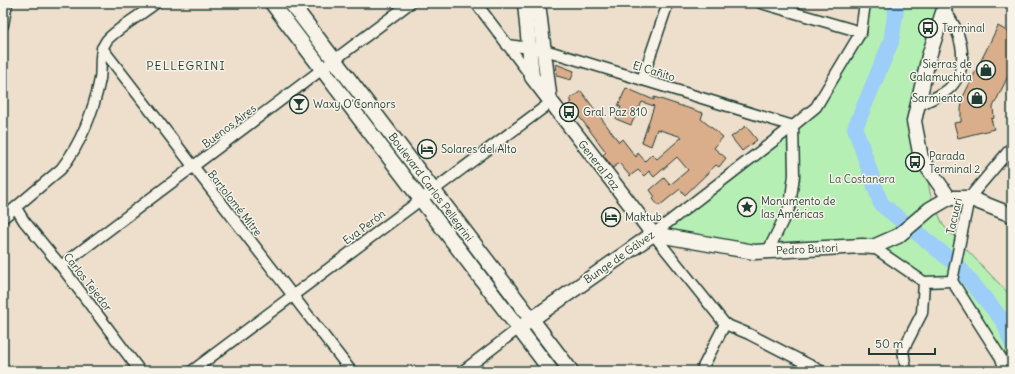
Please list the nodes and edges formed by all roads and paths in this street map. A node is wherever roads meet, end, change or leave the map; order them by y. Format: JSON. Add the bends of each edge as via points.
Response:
{"nodes":[{"id":1,"x":7,"y":3,"type":"edge"},
{"id":2,"x":156,"y":3,"type":"edge"},
{"id":3,"x":272,"y":3,"type":"edge"},
{"id":4,"x":291,"y":3,"type":"edge"},
{"id":5,"x":410,"y":3,"type":"edge"},
{"id":6,"x":476,"y":3,"type":"edge"},
{"id":7,"x":525,"y":3,"type":"edge"},
{"id":8,"x":538,"y":3,"type":"edge"},
{"id":9,"x":668,"y":3,"type":"edge"},
{"id":10,"x":761,"y":3,"type":"edge"},
{"id":11,"x":865,"y":3,"type":"edge"},
{"id":12,"x":945,"y":6,"type":"edge"},
{"id":13,"x":3,"y":25,"type":"edge"},
{"id":14,"x":861,"y":32,"type":"junction"},
{"id":15,"x":507,"y":45,"type":"junction"},
{"id":16,"x":102,"y":48,"type":"junction"},
{"id":17,"x":530,"y":48,"type":"junction"},
{"id":18,"x":545,"y":50,"type":"junction"},
{"id":19,"x":334,"y":60,"type":"junction"},
{"id":20,"x":322,"y":69,"type":"junction"},
{"id":21,"x":532,"y":77,"type":"junction"},
{"id":22,"x":642,"y":80,"type":"junction"},
{"id":23,"x":550,"y":103,"type":"junction"},
{"id":24,"x":918,"y":106,"type":"junction"},
{"id":25,"x":793,"y":126,"type":"junction"},
{"id":26,"x":1012,"y":147,"type":"edge"},
{"id":27,"x":193,"y":168,"type":"junction"},
{"id":28,"x":433,"y":190,"type":"junction"},
{"id":29,"x":949,"y":198,"type":"junction"},
{"id":30,"x":969,"y":198,"type":"junction"},
{"id":31,"x":421,"y":199,"type":"junction"},
{"id":32,"x":16,"y":208,"type":"junction"},
{"id":33,"x":1012,"y":215,"type":"edge"},
{"id":34,"x":3,"y":218,"type":"edge"},
{"id":35,"x":652,"y":234,"type":"junction"},
{"id":36,"x":873,"y":248,"type":"junction"},
{"id":37,"x":768,"y":251,"type":"junction"},
{"id":38,"x":61,"y":266,"type":"junction"},
{"id":39,"x":952,"y":281,"type":"junction"},
{"id":40,"x":924,"y":282,"type":"junction"},
{"id":41,"x":293,"y":296,"type":"junction"},
{"id":42,"x":532,"y":319,"type":"junction"},
{"id":43,"x":725,"y":324,"type":"junction"},
{"id":44,"x":519,"y":328,"type":"junction"},
{"id":45,"x":140,"y":371,"type":"edge"},
{"id":46,"x":192,"y":371,"type":"edge"},
{"id":47,"x":351,"y":371,"type":"edge"},
{"id":48,"x":463,"y":371,"type":"edge"},
{"id":49,"x":551,"y":371,"type":"edge"},
{"id":50,"x":571,"y":371,"type":"edge"},
{"id":51,"x":701,"y":371,"type":"edge"},
{"id":52,"x":821,"y":371,"type":"edge"},
{"id":53,"x":906,"y":371,"type":"edge"},
{"id":54,"x":1005,"y":371,"type":"edge"}],
"edges":[{"from":1,"to":13,"type":"street"},
{"from":2,"to":16,"type":"street","via":[[108,39]]},
{"from":3,"to":20,"type":"street","name":"Boulevard Carlos Pellegrini"},
{"from":4,"to":19,"type":"street","name":"Boulevard Carlos Pellegrini"},
{"from":5,"to":19,"type":"street","name":"Buenos Aires"},
{"from":6,"to":15,"type":"street","name":"General Paz"},
{"from":7,"to":17,"type":"street"},
{"from":8,"to":18,"type":"street"},
{"from":9,"to":22,"type":"street"},
{"from":10,"to":14,"type":"street"},
{"from":11,"to":14,"type":"street"},
{"from":12,"to":24,"type":"street","via":[[929,56]]},
{"from":12,"to":24,"type":"street","via":[[959,36],[962,58],[960,71],[946,91]]},
{"from":14,"to":25,"type":"street","name":"Bunge de Gálvez","via":[[816,107]]},
{"from":15,"to":17,"type":"street","name":"El Cañito"},
{"from":15,"to":21,"type":"street","name":"General Paz"},
{"from":16,"to":27,"type":"street","name":"Bartolomé Mitre"},
{"from":16,"to":32,"type":"street","via":[[100,78],[90,117],[69,159]]},
{"from":17,"to":18,"type":"street","name":"El Cañito"},
{"from":17,"to":21,"type":"street"},
{"from":18,"to":22,"type":"street","name":"El Cañito"},
{"from":18,"to":23,"type":"street"},
{"from":19,"to":20,"type":"street","name":"Buenos Aires"},
{"from":19,"to":28,"type":"street","name":"Boulevard Carlos Pellegrini"},
{"from":20,"to":27,"type":"street","name":"Buenos Aires"},
{"from":20,"to":31,"type":"street","name":"Boulevard Carlos Pellegrini"},
{"from":21,"to":23,"type":"street","name":"General Paz"},
{"from":22,"to":25,"type":"street","name":"El Cañito"},
{"from":23,"to":28,"type":"street","name":"Eva Perón"},
{"from":23,"to":35,"type":"street","name":"General Paz"},
{"from":24,"to":29,"type":"street","via":[[914,121],[921,158]]},
{"from":25,"to":35,"type":"street","name":"Bunge de Gálvez"},
{"from":25,"to":37,"type":"street","via":[[794,175],[790,206]]},
{"from":26,"to":30,"type":"street","name":"Tacuarí"},
{"from":27,"to":38,"type":"street","name":"Buenos Aires"},
{"from":27,"to":41,"type":"street","name":"Bartolomé Mitre"},
{"from":28,"to":31,"type":"street","name":"Eva Perón"},
{"from":28,"to":42,"type":"street","name":"Boulevard Carlos Pellegrini"},
{"from":29,"to":30,"type":"street"},
{"from":29,"to":36,"type":"street","via":[[930,209],[898,236]]},
{"from":30,"to":33,"type":"street"},
{"from":30,"to":39,"type":"street","name":"Tacuarí"},
{"from":31,"to":41,"type":"street","name":"Eva Perón"},
{"from":31,"to":44,"type":"street","name":"Boulevard Carlos Pellegrini"},
{"from":32,"to":34,"type":"street"},
{"from":32,"to":38,"type":"street","name":"Carlos Tejedor"},
{"from":35,"to":37,"type":"street","name":"Pedro Butori","via":[[754,252]]},
{"from":35,"to":42,"type":"street","name":"Bunge de Gálvez"},
{"from":35,"to":43,"type":"street","name":"General Paz"},
{"from":36,"to":37,"type":"street","name":"Pedro Butori","via":[[862,246]]},
{"from":36,"to":40,"type":"street","name":"Pedro Butori"},
{"from":38,"to":45,"type":"street","name":"Carlos Tejedor"},
{"from":39,"to":40,"type":"street"},
{"from":39,"to":54,"type":"street","via":[[1001,358]]},
{"from":40,"to":53,"type":"street","via":[[922,313],[904,350]]},
{"from":41,"to":46,"type":"street","name":"Eva Perón"},
{"from":41,"to":47,"type":"street","name":"Bartolomé Mitre"},
{"from":42,"to":44,"type":"street","name":"Bunge de Gálvez"},
{"from":42,"to":50,"type":"street","name":"Boulevard Carlos Pellegrini"},
{"from":43,"to":51,"type":"street"},
{"from":43,"to":52,"type":"street"},
{"from":44,"to":48,"type":"street","name":"Bunge de Gálvez"},
{"from":44,"to":49,"type":"street","name":"Boulevard Carlos Pellegrini"}]}
